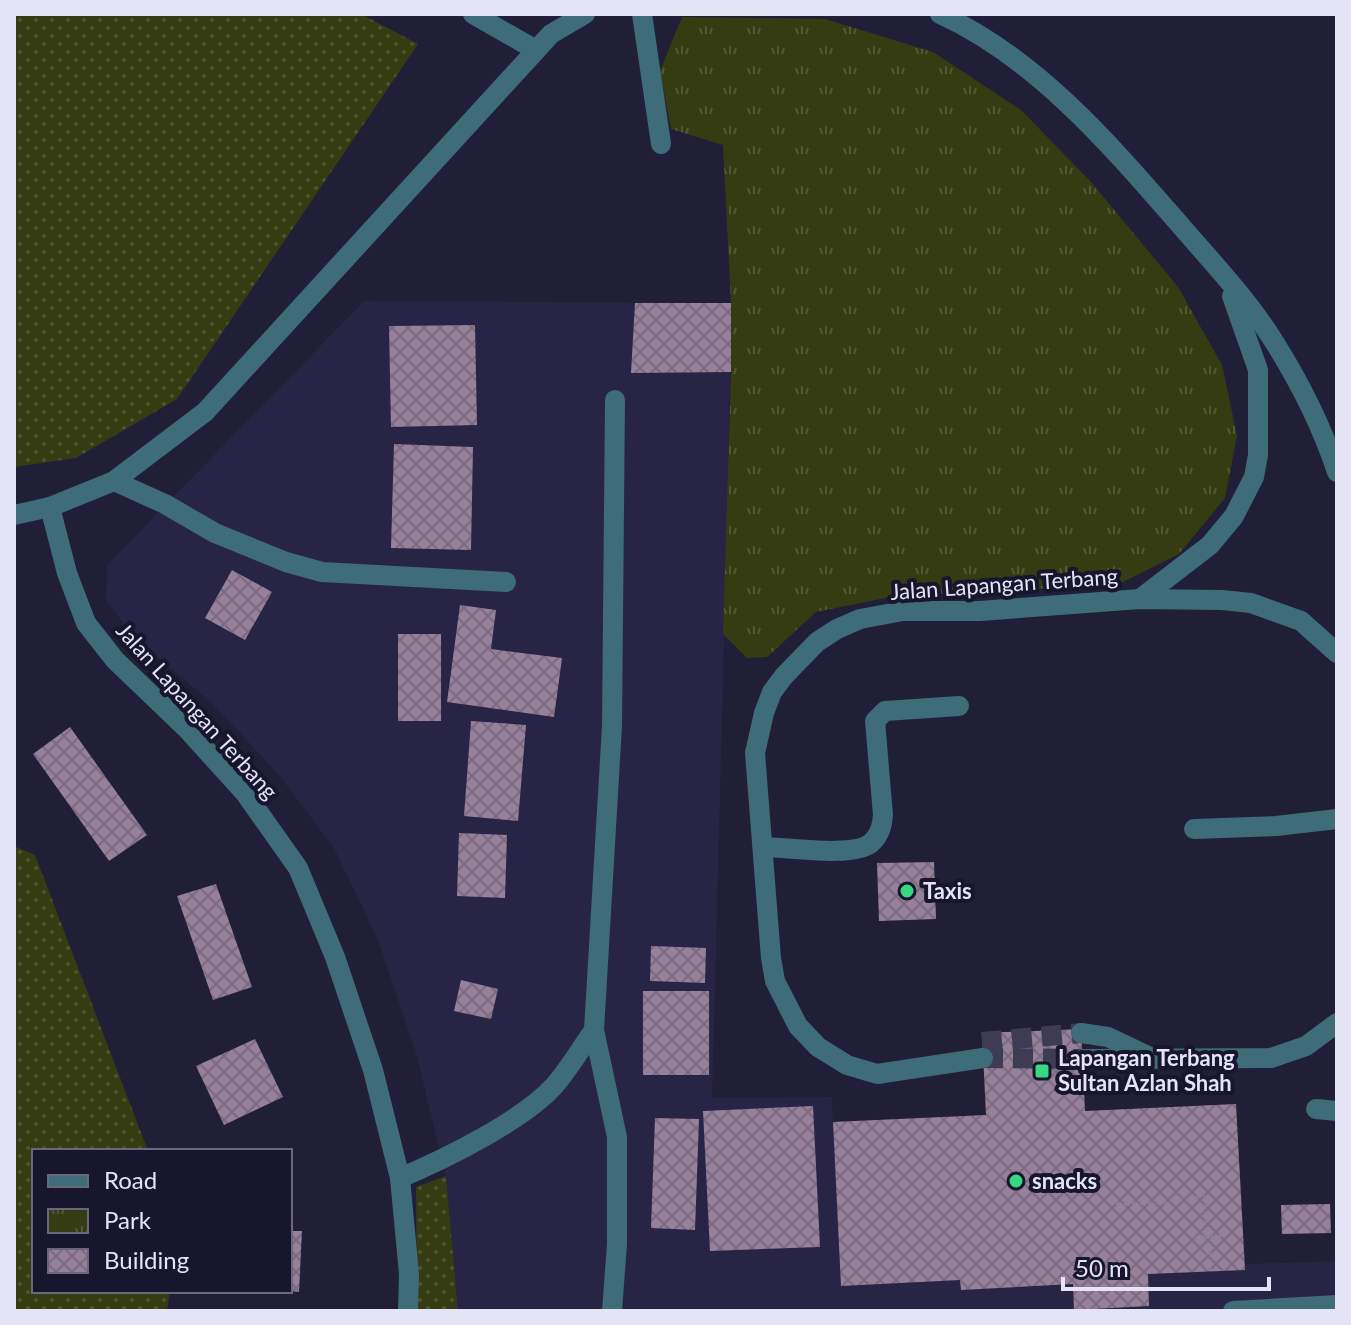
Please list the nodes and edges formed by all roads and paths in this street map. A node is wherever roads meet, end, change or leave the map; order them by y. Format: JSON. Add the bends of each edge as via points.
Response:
{"nodes":[{"id":1,"x":473,"y":14,"type":"edge"},
{"id":2,"x":642,"y":14,"type":"edge"},
{"id":3,"x":940,"y":14,"type":"edge"},
{"id":4,"x":574,"y":15,"type":"edge"},
{"id":5,"x":536,"y":50,"type":"junction"},
{"id":6,"x":661,"y":144,"type":"dead end"},
{"id":7,"x":1224,"y":276,"type":"junction"},
{"id":8,"x":615,"y":400,"type":"dead end"},
{"id":9,"x":1337,"y":472,"type":"edge"},
{"id":10,"x":114,"y":481,"type":"junction"},
{"id":11,"x":50,"y":507,"type":"junction"},
{"id":12,"x":14,"y":515,"type":"edge"},
{"id":13,"x":506,"y":582,"type":"dead end"},
{"id":14,"x":1140,"y":599,"type":"junction"},
{"id":15,"x":1337,"y":653,"type":"edge"},
{"id":16,"x":959,"y":706,"type":"dead end"},
{"id":17,"x":1337,"y":819,"type":"edge"},
{"id":18,"x":1194,"y":829,"type":"dead end"},
{"id":19,"x":763,"y":847,"type":"junction"},
{"id":20,"x":594,"y":1030,"type":"junction"},
{"id":21,"x":1081,"y":1033,"type":"tunnel mouth"},
{"id":22,"x":1333,"y":1034,"type":"edge"},
{"id":23,"x":983,"y":1050,"type":"tunnel mouth"},
{"id":24,"x":1083,"y":1059,"type":"tunnel mouth"},
{"id":25,"x":1157,"y":1060,"type":"junction"},
{"id":26,"x":1316,"y":1109,"type":"dead end"},
{"id":27,"x":1337,"y":1111,"type":"edge"},
{"id":28,"x":400,"y":1178,"type":"junction"},
{"id":29,"x":1116,"y":1204,"type":"dead end"},
{"id":30,"x":1226,"y":1236,"type":"dead end"},
{"id":31,"x":1208,"y":1238,"type":"junction"},
{"id":32,"x":1195,"y":1239,"type":"dead end"},
{"id":33,"x":1210,"y":1271,"type":"dead end"},
{"id":34,"x":1337,"y":1305,"type":"edge"},
{"id":35,"x":408,"y":1311,"type":"edge"},
{"id":36,"x":612,"y":1311,"type":"edge"},
{"id":37,"x":1233,"y":1311,"type":"edge"}],
"edges":[{"from":1,"to":5,"type":"street"},
{"from":2,"to":6,"type":"street"},
{"from":3,"to":7,"type":"street","name":"Jalan Lapangan Terbang","via":[[1013,55],[1134,172]]},
{"from":4,"to":5,"type":"street"},
{"from":5,"to":10,"type":"street","via":[[205,412]]},
{"from":7,"to":9,"type":"street","name":"Jalan Lapangan Terbang","via":[[1273,339],[1305,396]]},
{"from":7,"to":14,"type":"street","name":"Jalan Lapangan Terbang","via":[[1258,370],[1254,477],[1234,516],[1210,545]]},
{"from":8,"to":20,"type":"street","via":[[612,726]]},
{"from":10,"to":11,"type":"street"},
{"from":10,"to":13,"type":"street","via":[[215,533],[322,572]]},
{"from":11,"to":12,"type":"street"},
{"from":11,"to":28,"type":"street","name":"Jalan Lapangan Terbang","via":[[86,623],[115,660],[245,793],[298,868],[373,1070]]},
{"from":14,"to":15,"type":"street","name":"Jalan Lapangan Terbang","via":[[1251,603],[1301,621]]},
{"from":14,"to":19,"type":"street","name":"Jalan Lapangan Terbang","via":[[903,611],[860,619],[817,642],[772,692],[764,713],[755,753]]},
{"from":16,"to":19,"type":"street","via":[[885,711],[875,721],[883,815],[882,828],[871,843],[862,849],[825,851]]},
{"from":17,"to":18,"type":"street"},
{"from":19,"to":23,"type":"street","name":"Jalan Lapangan Terbang","via":[[775,981],[798,1026],[818,1047],[847,1065],[877,1074],[952,1063]]},
{"from":20,"to":28,"type":"street","via":[[554,1086],[518,1115]]},
{"from":20,"to":36,"type":"street","via":[[617,1137]]},
{"from":21,"to":25,"type":"street","via":[[1108,1037]]},
{"from":22,"to":25,"type":"street","via":[[1271,1058]]},
{"from":24,"to":25,"type":"street"},
{"from":26,"to":27,"type":"street"},
{"from":28,"to":35,"type":"street","name":"Jalan Lapangan Terbang"},
{"from":29,"to":31,"type":"path","via":[[1205,1198]]},
{"from":30,"to":31,"type":"path"},
{"from":31,"to":32,"type":"path"},
{"from":31,"to":33,"type":"path"},
{"from":34,"to":37,"type":"street"}]}
